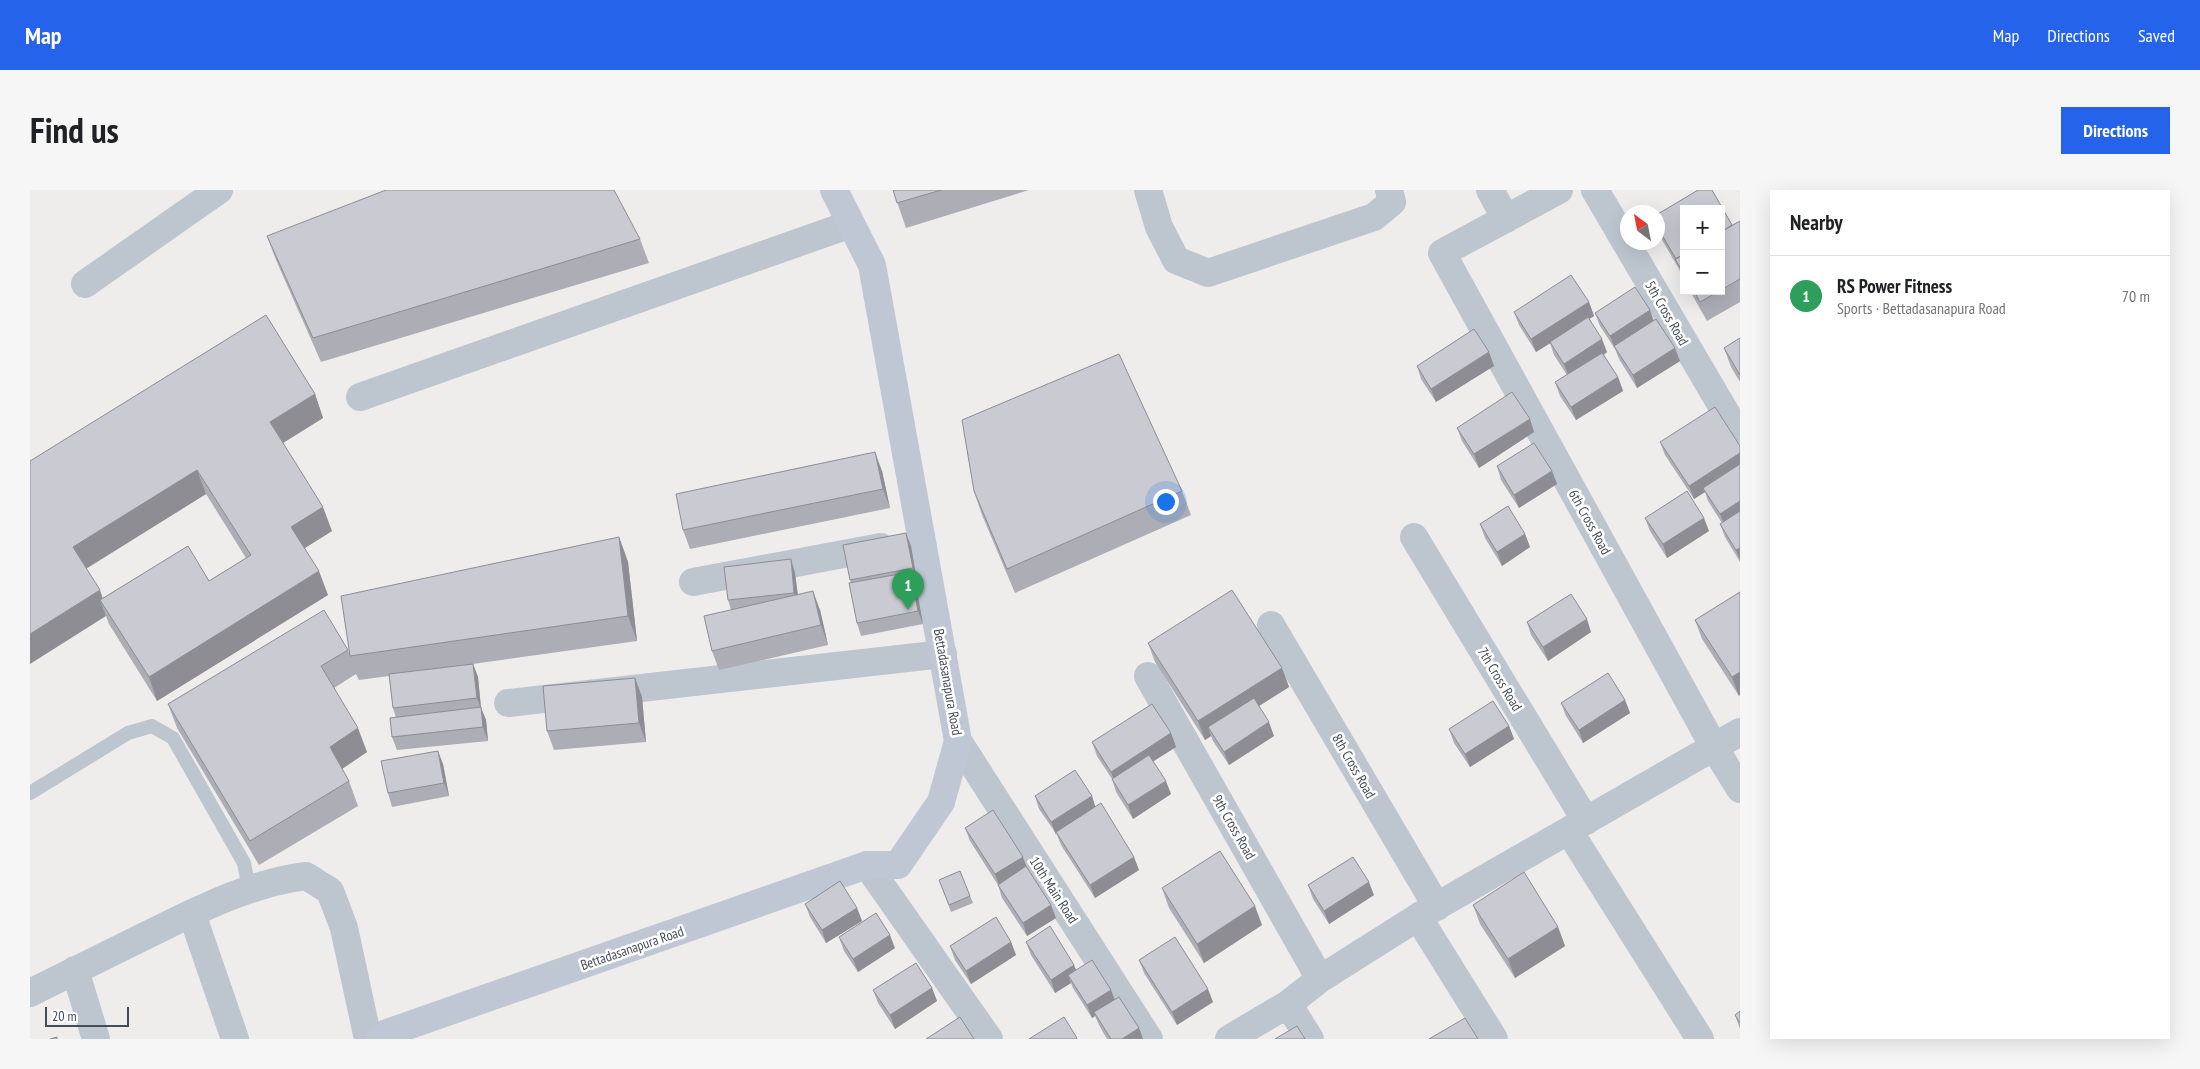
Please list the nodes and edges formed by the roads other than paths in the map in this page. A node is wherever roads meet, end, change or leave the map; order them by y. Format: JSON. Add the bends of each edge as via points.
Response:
{"nodes":[{"id":1,"x":219,"y":190,"type":"edge"},
{"id":2,"x":834,"y":190,"type":"edge"},
{"id":3,"x":1148,"y":190,"type":"edge"},
{"id":4,"x":1389,"y":190,"type":"edge"},
{"id":5,"x":1490,"y":190,"type":"edge"},
{"id":6,"x":1560,"y":190,"type":"edge"},
{"id":7,"x":1595,"y":190,"type":"edge"},
{"id":8,"x":1506,"y":218,"type":"junction"},
{"id":9,"x":851,"y":224,"type":"junction"},
{"id":10,"x":85,"y":284,"type":"dead end"},
{"id":11,"x":360,"y":397,"type":"dead end"},
{"id":12,"x":1740,"y":437,"type":"edge"},
{"id":13,"x":1414,"y":537,"type":"dead end"},
{"id":14,"x":922,"y":540,"type":"junction"},
{"id":15,"x":693,"y":582,"type":"dead end"},
{"id":16,"x":1272,"y":625,"type":"dead end"},
{"id":17,"x":943,"y":654,"type":"junction"},
{"id":18,"x":1148,"y":676,"type":"dead end"},
{"id":19,"x":508,"y":703,"type":"dead end"},
{"id":20,"x":1740,"y":732,"type":"edge"},
{"id":21,"x":958,"y":741,"type":"junction"},
{"id":22,"x":1714,"y":747,"type":"junction"},
{"id":23,"x":1740,"y":789,"type":"edge"},
{"id":24,"x":30,"y":793,"type":"edge"},
{"id":25,"x":1577,"y":826,"type":"junction"},
{"id":26,"x":867,"y":865,"type":"junction"},
{"id":27,"x":249,"y":889,"type":"junction"},
{"id":28,"x":1428,"y":912,"type":"junction"},
{"id":29,"x":192,"y":914,"type":"junction"},
{"id":30,"x":75,"y":970,"type":"junction"},
{"id":31,"x":1320,"y":979,"type":"junction"},
{"id":32,"x":30,"y":993,"type":"edge"},
{"id":33,"x":1288,"y":1004,"type":"junction"},
{"id":34,"x":96,"y":1039,"type":"edge"},
{"id":35,"x":235,"y":1039,"type":"edge"},
{"id":36,"x":368,"y":1039,"type":"edge"},
{"id":37,"x":380,"y":1039,"type":"edge"},
{"id":38,"x":989,"y":1039,"type":"edge"},
{"id":39,"x":1150,"y":1039,"type":"edge"},
{"id":40,"x":1229,"y":1039,"type":"edge"},
{"id":41,"x":1310,"y":1039,"type":"edge"},
{"id":42,"x":1494,"y":1039,"type":"edge"},
{"id":43,"x":1700,"y":1039,"type":"edge"}],
"edges":[{"from":1,"to":10,"type":"street"},
{"from":2,"to":9,"type":"street","name":"Bettadasanapura Road"},
{"from":3,"to":4,"type":"street","via":[[1159,227],[1176,260],[1208,273],[1374,217],[1392,202]]},
{"from":5,"to":8,"type":"street"},
{"from":6,"to":8,"type":"street"},
{"from":7,"to":12,"type":"street","name":"5th Cross Road"},
{"from":8,"to":22,"type":"street","name":"6th Cross Road","via":[[1442,253]]},
{"from":9,"to":11,"type":"street"},
{"from":9,"to":14,"type":"street","name":"Bettadasanapura Road","via":[[872,265]]},
{"from":13,"to":25,"type":"street","name":"7th Cross Road"},
{"from":14,"to":15,"type":"street"},
{"from":14,"to":17,"type":"street","name":"Bettadasanapura Road"},
{"from":16,"to":28,"type":"street","name":"8th Cross Road"},
{"from":17,"to":19,"type":"street"},
{"from":17,"to":21,"type":"street","name":"Bettadasanapura Road"},
{"from":18,"to":31,"type":"street","name":"9th Cross Road"},
{"from":20,"to":22,"type":"street"},
{"from":21,"to":26,"type":"street","name":"Bettadasanapura Road","via":[[941,802],[898,865]]},
{"from":21,"to":39,"type":"street","name":"10th Main Road"},
{"from":22,"to":23,"type":"street","name":"6th Cross Road"},
{"from":22,"to":25,"type":"street"},
{"from":24,"to":27,"type":"lane","via":[[128,734],[152,726],[173,738],[244,863]]},
{"from":25,"to":28,"type":"street"},
{"from":25,"to":43,"type":"street","name":"7th Cross Road"},
{"from":26,"to":37,"type":"street","name":"Bettadasanapura Road","via":[[387,1033]]},
{"from":26,"to":38,"type":"street"},
{"from":27,"to":29,"type":"street"},
{"from":27,"to":36,"type":"street","via":[[277,880],[306,876],[330,891],[344,928]]},
{"from":28,"to":31,"type":"street"},
{"from":28,"to":42,"type":"street","name":"8th Cross Road"},
{"from":29,"to":30,"type":"street"},
{"from":29,"to":35,"type":"street"},
{"from":30,"to":32,"type":"street"},
{"from":30,"to":34,"type":"street"},
{"from":31,"to":33,"type":"street"},
{"from":33,"to":40,"type":"street"},
{"from":33,"to":41,"type":"street"}]}
